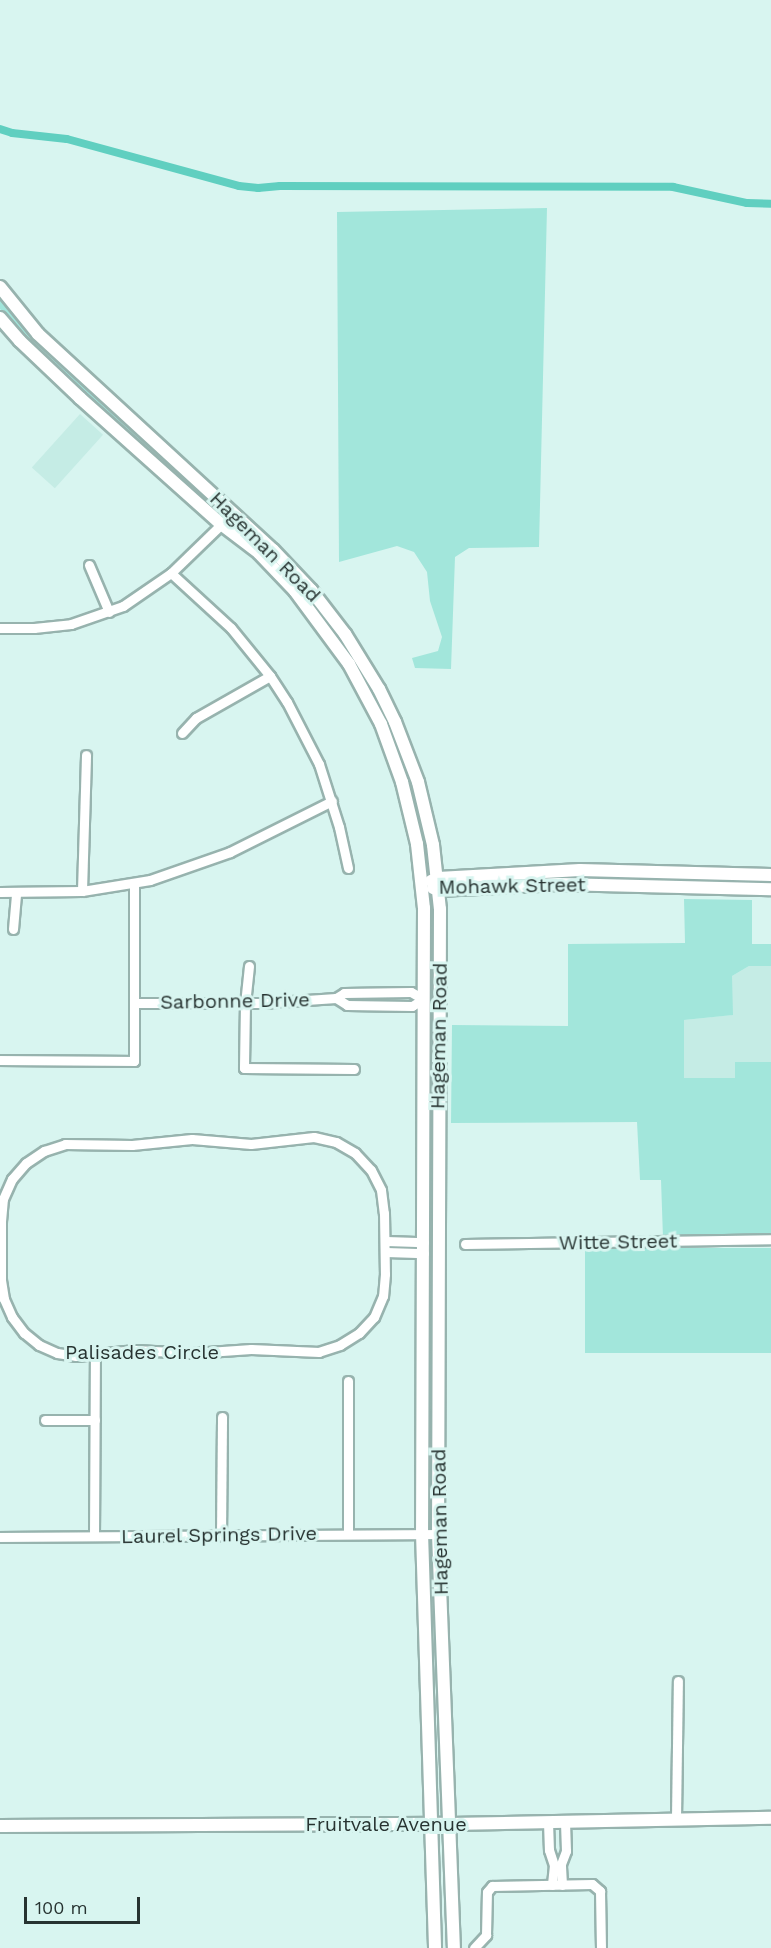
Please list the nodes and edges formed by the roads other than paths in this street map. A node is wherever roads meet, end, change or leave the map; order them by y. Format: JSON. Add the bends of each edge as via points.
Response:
{"nodes":[{"id":1,"x":0,"y":287,"type":"edge"},
{"id":2,"x":0,"y":318,"type":"edge"},
{"id":3,"x":233,"y":513,"type":"junction"},
{"id":4,"x":221,"y":524,"type":"junction"},
{"id":5,"x":89,"y":565,"type":"dead end"},
{"id":6,"x":171,"y":573,"type":"junction"},
{"id":7,"x":109,"y":612,"type":"junction"},
{"id":8,"x":0,"y":628,"type":"edge"},
{"id":9,"x":270,"y":676,"type":"junction"},
{"id":10,"x":182,"y":734,"type":"dead end"},
{"id":11,"x":86,"y":755,"type":"dead end"},
{"id":12,"x":332,"y":801,"type":"junction"},
{"id":13,"x":348,"y":868,"type":"dead end"},
{"id":14,"x":771,"y":875,"type":"edge"},
{"id":15,"x":134,"y":884,"type":"junction"},
{"id":16,"x":423,"y":884,"type":"junction"},
{"id":17,"x":438,"y":884,"type":"junction"},
{"id":18,"x":771,"y":889,"type":"edge"},
{"id":19,"x":82,"y":891,"type":"junction"},
{"id":20,"x":0,"y":892,"type":"edge"},
{"id":21,"x":16,"y":892,"type":"junction"},
{"id":22,"x":13,"y":929,"type":"dead end"},
{"id":23,"x":249,"y":966,"type":"dead end"},
{"id":24,"x":423,"y":999,"type":"junction"},
{"id":25,"x":134,"y":1003,"type":"junction"},
{"id":26,"x":245,"y":1003,"type":"junction"},
{"id":27,"x":0,"y":1060,"type":"edge"},
{"id":28,"x":354,"y":1069,"type":"dead end"},
{"id":29,"x":438,"y":1083,"type":"junction"},
{"id":30,"x":771,"y":1239,"type":"edge"},
{"id":31,"x":386,"y":1241,"type":"junction"},
{"id":32,"x":400,"y":1242,"type":"junction"},
{"id":33,"x":465,"y":1244,"type":"dead end"},
{"id":34,"x":424,"y":1248,"type":"junction"},
{"id":35,"x":386,"y":1252,"type":"junction"},
{"id":36,"x":400,"y":1253,"type":"junction"},
{"id":37,"x":439,"y":1325,"type":"junction"},
{"id":38,"x":95,"y":1361,"type":"dead end"},
{"id":39,"x":348,"y":1381,"type":"dead end"},
{"id":40,"x":222,"y":1417,"type":"dead end"},
{"id":41,"x":45,"y":1420,"type":"dead end"},
{"id":42,"x":95,"y":1420,"type":"junction"},
{"id":43,"x":348,"y":1533,"type":"junction"},
{"id":44,"x":422,"y":1533,"type":"junction"},
{"id":45,"x":438,"y":1534,"type":"junction"},
{"id":46,"x":221,"y":1535,"type":"junction"},
{"id":47,"x":94,"y":1536,"type":"junction"},
{"id":48,"x":0,"y":1537,"type":"edge"},
{"id":49,"x":426,"y":1630,"type":"junction"},
{"id":50,"x":678,"y":1681,"type":"dead end"},
{"id":51,"x":445,"y":1711,"type":"junction"},
{"id":52,"x":676,"y":1818,"type":"junction"},
{"id":53,"x":771,"y":1818,"type":"edge"},
{"id":54,"x":548,"y":1821,"type":"junction"},
{"id":55,"x":565,"y":1821,"type":"junction"},
{"id":56,"x":432,"y":1824,"type":"junction"},
{"id":57,"x":450,"y":1824,"type":"junction"},
{"id":58,"x":0,"y":1826,"type":"edge"},
{"id":59,"x":552,"y":1857,"type":"junction"},
{"id":60,"x":562,"y":1857,"type":"junction"},
{"id":61,"x":557,"y":1885,"type":"junction"},
{"id":62,"x":436,"y":1947,"type":"edge"},
{"id":63,"x":454,"y":1948,"type":"edge"},
{"id":64,"x":474,"y":1948,"type":"edge"},
{"id":65,"x":601,"y":1948,"type":"edge"}],
"edges":[{"from":1,"to":3,"type":"main road","name":"Hageman Road","via":[[38,334]]},
{"from":2,"to":4,"type":"main road","name":"Hageman Road","via":[[80,398]]},
{"from":3,"to":4,"type":"street"},
{"from":3,"to":17,"type":"main road","name":"Hageman Road","via":[[311,590],[345,634],[379,689],[418,782]]},
{"from":4,"to":6,"type":"street"},
{"from":4,"to":16,"type":"main road","name":"Hageman Road","via":[[259,553],[296,591],[349,664],[381,724],[402,782]]},
{"from":5,"to":7,"type":"street"},
{"from":6,"to":7,"type":"street","via":[[141,596]]},
{"from":6,"to":9,"type":"street","via":[[231,628]]},
{"from":7,"to":8,"type":"street","via":[[52,627]]},
{"from":9,"to":10,"type":"street","via":[[196,718]]},
{"from":9,"to":12,"type":"street","via":[[309,743]]},
{"from":11,"to":19,"type":"street"},
{"from":12,"to":13,"type":"street"},
{"from":12,"to":15,"type":"street","via":[[201,864]]},
{"from":14,"to":17,"type":"main road","name":"Mohawk Street","via":[[580,870]]},
{"from":15,"to":19,"type":"street"},
{"from":15,"to":25,"type":"street"},
{"from":16,"to":17,"type":"main road","name":"Mohawk Street"},
{"from":16,"to":24,"type":"main road","name":"Hageman Road"},
{"from":17,"to":18,"type":"main road","name":"Mohawk Street"},
{"from":17,"to":29,"type":"main road","name":"Hageman Road"},
{"from":19,"to":21,"type":"street"},
{"from":20,"to":21,"type":"street"},
{"from":21,"to":22,"type":"street"},
{"from":23,"to":26,"type":"street"},
{"from":24,"to":26,"type":"street","name":"Sarbonne Drive","via":[[412,1006],[347,1005],[336,998]]},
{"from":24,"to":29,"type":"main road","via":[[431,1005],[432,1058]]},
{"from":24,"to":34,"type":"main road","name":"Hageman Road"},
{"from":25,"to":26,"type":"street","name":"Sarbonne Drive"},
{"from":25,"to":27,"type":"street","via":[[134,1061]]},
{"from":26,"to":28,"type":"street","via":[[244,1068]]},
{"from":29,"to":37,"type":"main road","name":"Hageman Road"},
{"from":30,"to":33,"type":"street","name":"Witte Street"},
{"from":31,"to":32,"type":"street"},
{"from":31,"to":35,"type":"street","name":"Palisades Circle"},
{"from":31,"to":35,"type":"street","name":"Palisades Circle","via":[[381,1190],[371,1170],[356,1154],[336,1142],[314,1137],[251,1144],[192,1139],[132,1145],[65,1144],[44,1151],[12,1179],[3,1199],[1,1280],[4,1299],[24,1333],[57,1353],[76,1356],[135,1350],[193,1353],[251,1349],[319,1352],[340,1346],[374,1317],[383,1296]]},
{"from":32,"to":34,"type":"street"},
{"from":32,"to":36,"type":"street"},
{"from":34,"to":36,"type":"street"},
{"from":34,"to":37,"type":"main road","via":[[431,1258],[431,1312]]},
{"from":34,"to":44,"type":"main road","name":"Hageman Road"},
{"from":35,"to":36,"type":"street"},
{"from":37,"to":45,"type":"main road","name":"Hageman Road"},
{"from":38,"to":42,"type":"street"},
{"from":39,"to":43,"type":"street"},
{"from":40,"to":46,"type":"street"},
{"from":41,"to":42,"type":"street"},
{"from":42,"to":47,"type":"street"},
{"from":43,"to":44,"type":"street","name":"Laurel Springs Drive"},
{"from":43,"to":46,"type":"street","name":"Laurel Springs Drive"},
{"from":44,"to":45,"type":"street","name":"Laurel Springs Drive"},
{"from":44,"to":49,"type":"main road","name":"Hageman Road"},
{"from":45,"to":51,"type":"main road","name":"Hageman Road"},
{"from":46,"to":47,"type":"street","name":"Laurel Springs Drive"},
{"from":47,"to":48,"type":"street","name":"Laurel Springs Drive"},
{"from":49,"to":51,"type":"main road","via":[[431,1639],[432,1682]]},
{"from":49,"to":56,"type":"main road","name":"Hageman Road"},
{"from":50,"to":52,"type":"street"},
{"from":51,"to":57,"type":"main road","name":"Hageman Road"},
{"from":52,"to":53,"type":"main road","name":"Fruitvale Avenue"},
{"from":52,"to":55,"type":"main road","name":"Fruitvale Avenue"},
{"from":54,"to":55,"type":"main road","name":"Fruitvale Avenue"},
{"from":54,"to":57,"type":"main road","name":"Fruitvale Avenue"},
{"from":54,"to":59,"type":"street"},
{"from":55,"to":60,"type":"street","via":[[566,1851]]},
{"from":56,"to":57,"type":"main road","name":"Fruitvale Avenue"},
{"from":56,"to":58,"type":"main road","name":"Fruitvale Avenue"},
{"from":56,"to":62,"type":"main road","name":"Hageman Road"},
{"from":57,"to":63,"type":"main road","name":"Hageman Road"},
{"from":59,"to":60,"type":"street"},
{"from":59,"to":61,"type":"street"},
{"from":60,"to":61,"type":"street"},
{"from":61,"to":64,"type":"street","via":[[489,1887],[486,1935]]},
{"from":61,"to":65,"type":"street","via":[[592,1884],[600,1891]]}]}
